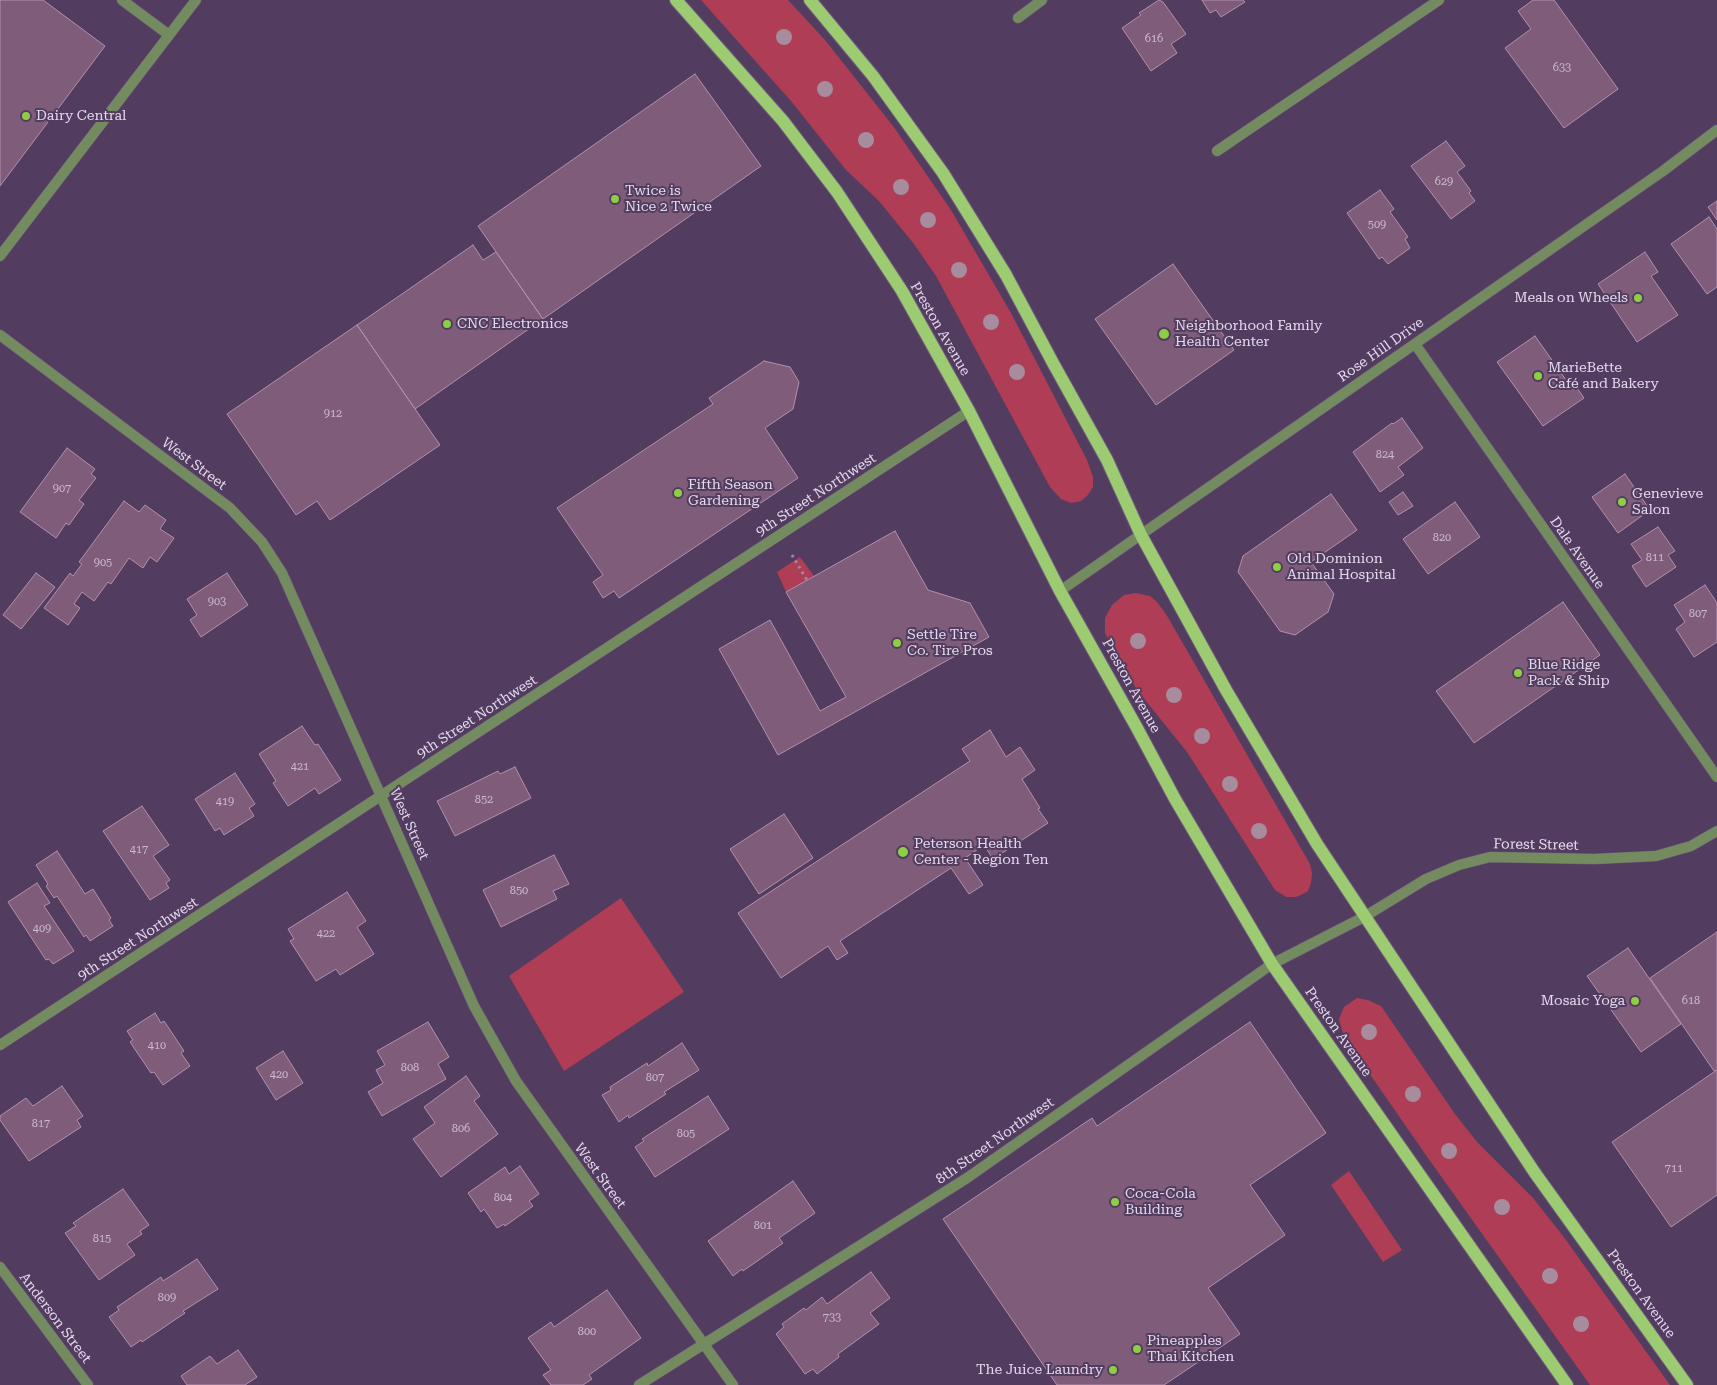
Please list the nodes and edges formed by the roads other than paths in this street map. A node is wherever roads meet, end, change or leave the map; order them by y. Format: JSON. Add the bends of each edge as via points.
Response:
{"nodes":[{"id":1,"x":122,"y":0,"type":"edge"},
{"id":2,"x":196,"y":0,"type":"edge"},
{"id":3,"x":676,"y":0,"type":"edge"},
{"id":4,"x":810,"y":0,"type":"edge"},
{"id":5,"x":1042,"y":0,"type":"edge"},
{"id":6,"x":1439,"y":0,"type":"edge"},
{"id":7,"x":1018,"y":18,"type":"dead end"},
{"id":8,"x":169,"y":34,"type":"junction"},
{"id":9,"x":1717,"y":130,"type":"edge"},
{"id":10,"x":1218,"y":151,"type":"dead end"},
{"id":11,"x":0,"y":256,"type":"edge"},
{"id":12,"x":0,"y":335,"type":"edge"},
{"id":13,"x":1414,"y":344,"type":"junction"},
{"id":14,"x":969,"y":411,"type":"junction"},
{"id":15,"x":1140,"y":535,"type":"junction"},
{"id":16,"x":1060,"y":591,"type":"junction"},
{"id":17,"x":1717,"y":777,"type":"edge"},
{"id":18,"x":381,"y":796,"type":"junction"},
{"id":19,"x":1717,"y":831,"type":"edge"},
{"id":20,"x":1364,"y":917,"type":"junction"},
{"id":21,"x":1272,"y":964,"type":"junction"},
{"id":22,"x":0,"y":1045,"type":"edge"},
{"id":23,"x":0,"y":1267,"type":"edge"},
{"id":24,"x":703,"y":1344,"type":"junction"},
{"id":25,"x":88,"y":1385,"type":"edge"},
{"id":26,"x":639,"y":1385,"type":"edge"},
{"id":27,"x":733,"y":1385,"type":"edge"},
{"id":28,"x":1567,"y":1385,"type":"edge"},
{"id":29,"x":1687,"y":1385,"type":"edge"}],
"edges":[{"from":1,"to":8,"type":"street"},
{"from":2,"to":8,"type":"street"},
{"from":3,"to":14,"type":"main road","name":"Preston Avenue","via":[[783,121],[837,192],[902,291]]},
{"from":4,"to":15,"type":"main road","name":"Preston Avenue","via":[[873,76],[937,164],[1006,274],[1107,460]]},
{"from":5,"to":7,"type":"street"},
{"from":6,"to":10,"type":"street"},
{"from":8,"to":11,"type":"street"},
{"from":9,"to":13,"type":"street","name":"Rose Hill Drive","via":[[1664,171]]},
{"from":12,"to":18,"type":"street","name":"West Street","via":[[230,508],[262,542],[282,573]]},
{"from":13,"to":15,"type":"street","name":"Rose Hill Drive"},
{"from":13,"to":17,"type":"street","name":"Dale Avenue"},
{"from":14,"to":16,"type":"main road","name":"Preston Avenue"},
{"from":14,"to":18,"type":"street","name":"9th Street Northwest"},
{"from":15,"to":16,"type":"street","name":"Rose Hill Drive"},
{"from":15,"to":20,"type":"main road","name":"Preston Avenue","via":[[1275,774]]},
{"from":16,"to":21,"type":"main road","name":"Preston Avenue","via":[[1175,799]]},
{"from":18,"to":22,"type":"street","name":"9th Street Northwest"},
{"from":18,"to":24,"type":"street","name":"West Street","via":[[474,1006],[516,1081]]},
{"from":19,"to":20,"type":"street","name":"Forest Street","via":[[1691,846],[1656,856],[1594,859],[1490,857],[1459,865],[1426,880]]},
{"from":20,"to":21,"type":"street","name":"8th Street Northwest"},
{"from":20,"to":29,"type":"main road","name":"Preston Avenue","via":[[1535,1173]]},
{"from":21,"to":24,"type":"street","name":"8th Street Northwest","via":[[967,1178]]},
{"from":21,"to":28,"type":"main road","name":"Preston Avenue"},
{"from":23,"to":25,"type":"street","name":"Anderson Street"},
{"from":24,"to":26,"type":"street","name":"8th Street Northwest"},
{"from":24,"to":27,"type":"street","name":"West Street"}]}
